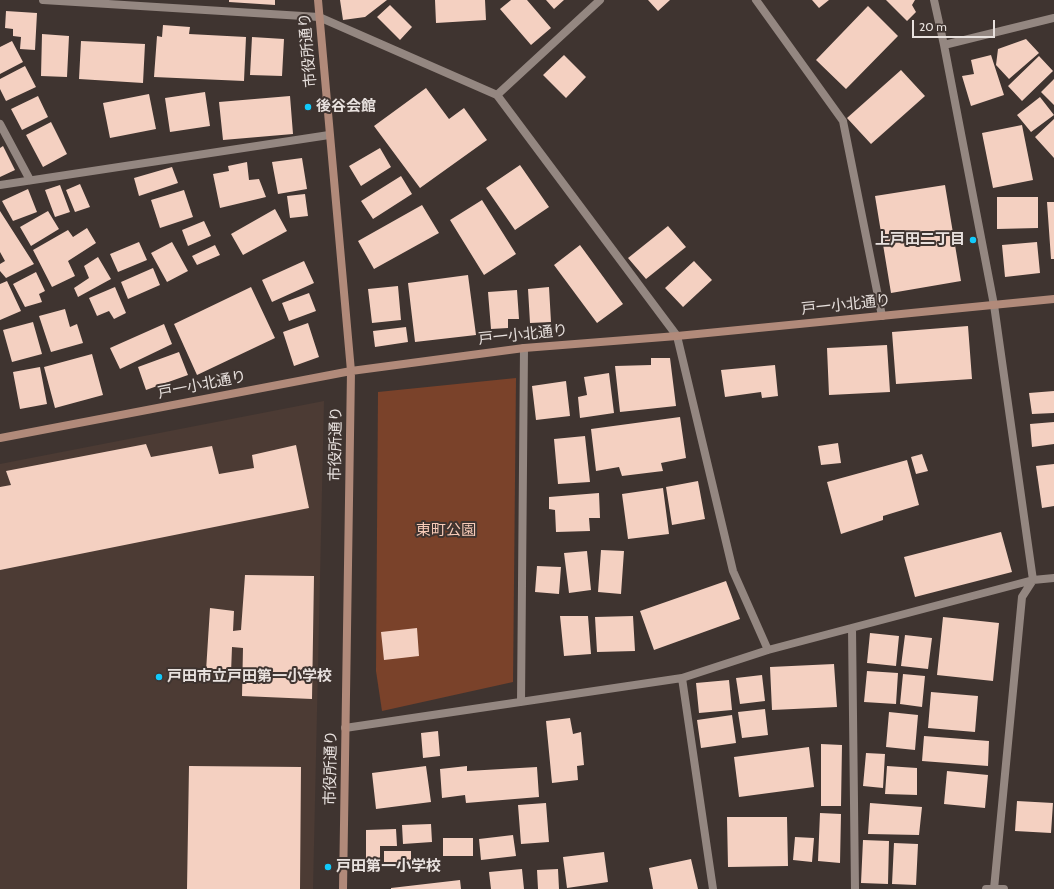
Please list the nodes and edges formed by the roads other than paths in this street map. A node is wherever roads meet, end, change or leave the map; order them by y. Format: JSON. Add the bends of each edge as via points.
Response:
{"nodes":[{"id":1,"x":43,"y":0,"type":"edge"},
{"id":2,"x":318,"y":0,"type":"edge"},
{"id":3,"x":600,"y":0,"type":"edge"},
{"id":4,"x":756,"y":0,"type":"edge"},
{"id":5,"x":934,"y":0,"type":"edge"},
{"id":6,"x":319,"y":17,"type":"junction"},
{"id":7,"x":1054,"y":18,"type":"edge"},
{"id":8,"x":944,"y":45,"type":"junction"},
{"id":9,"x":497,"y":95,"type":"junction"},
{"id":10,"x":0,"y":124,"type":"edge"},
{"id":11,"x":329,"y":135,"type":"junction"},
{"id":12,"x":30,"y":180,"type":"junction"},
{"id":13,"x":0,"y":185,"type":"edge"},
{"id":14,"x":1054,"y":299,"type":"edge"},
{"id":15,"x":994,"y":305,"type":"junction"},
{"id":16,"x":882,"y":316,"type":"junction"},
{"id":17,"x":676,"y":336,"type":"junction"},
{"id":18,"x":524,"y":348,"type":"junction"},
{"id":19,"x":351,"y":371,"type":"junction"},
{"id":20,"x":0,"y":438,"type":"edge"},
{"id":21,"x":1054,"y":578,"type":"edge"},
{"id":22,"x":1033,"y":580,"type":"junction"},
{"id":23,"x":852,"y":628,"type":"junction"},
{"id":24,"x":768,"y":650,"type":"junction"},
{"id":25,"x":682,"y":678,"type":"junction"},
{"id":26,"x":521,"y":702,"type":"junction"},
{"id":27,"x":346,"y":728,"type":"junction"},
{"id":28,"x":343,"y":889,"type":"edge"},
{"id":29,"x":713,"y":889,"type":"edge"},
{"id":30,"x":855,"y":889,"type":"edge"},
{"id":31,"x":986,"y":889,"type":"edge"},
{"id":32,"x":994,"y":889,"type":"edge"},
{"id":33,"x":1004,"y":889,"type":"edge"}],
"edges":[{"from":1,"to":6,"type":"street"},
{"from":2,"to":6,"type":"street","name":"市役所通り"},
{"from":3,"to":9,"type":"street"},
{"from":4,"to":16,"type":"street","via":[[843,121]]},
{"from":5,"to":8,"type":"street"},
{"from":6,"to":9,"type":"street"},
{"from":6,"to":11,"type":"street","name":"市役所通り"},
{"from":7,"to":8,"type":"street"},
{"from":8,"to":15,"type":"street"},
{"from":9,"to":17,"type":"street"},
{"from":10,"to":12,"type":"street"},
{"from":11,"to":12,"type":"street"},
{"from":11,"to":19,"type":"street","name":"市役所通り"},
{"from":12,"to":13,"type":"street"},
{"from":14,"to":15,"type":"street","name":"戸一小北通り"},
{"from":15,"to":16,"type":"street","name":"戸一小北通り"},
{"from":15,"to":22,"type":"street"},
{"from":16,"to":17,"type":"street","name":"戸一小北通り"},
{"from":17,"to":18,"type":"street","name":"戸一小北通り"},
{"from":17,"to":24,"type":"street","via":[[733,571]]},
{"from":18,"to":19,"type":"street","name":"戸一小北通り"},
{"from":18,"to":26,"type":"street"},
{"from":19,"to":20,"type":"street","name":"戸一小北通り"},
{"from":19,"to":27,"type":"street","name":"市役所通り"},
{"from":21,"to":22,"type":"street"},
{"from":22,"to":23,"type":"street"},
{"from":22,"to":32,"type":"street","via":[[1022,597]]},
{"from":23,"to":24,"type":"street"},
{"from":23,"to":30,"type":"street"},
{"from":24,"to":25,"type":"street"},
{"from":25,"to":26,"type":"street"},
{"from":25,"to":29,"type":"street"},
{"from":26,"to":27,"type":"street"},
{"from":27,"to":28,"type":"street","name":"市役所通り"},
{"from":31,"to":32,"type":"street"},
{"from":32,"to":33,"type":"street"}]}
